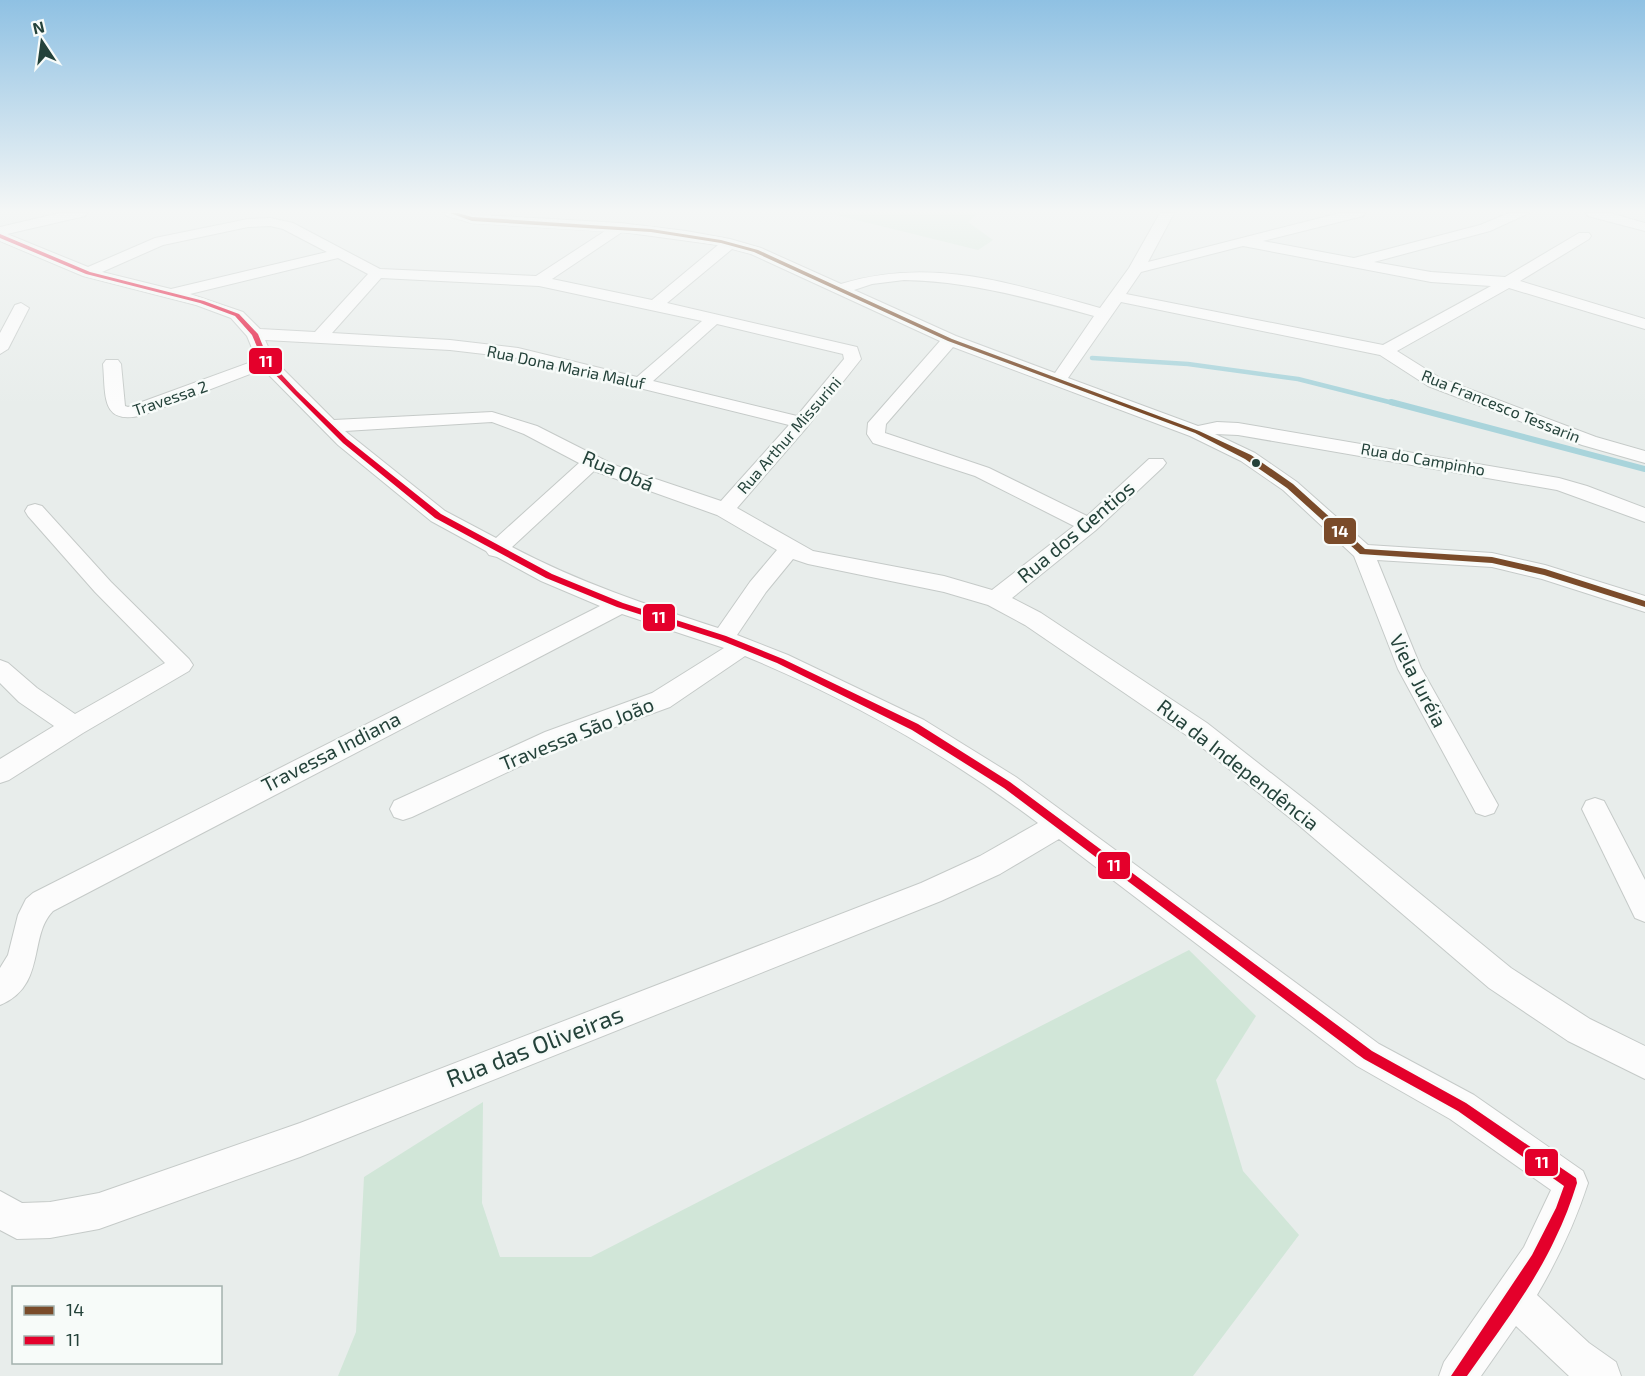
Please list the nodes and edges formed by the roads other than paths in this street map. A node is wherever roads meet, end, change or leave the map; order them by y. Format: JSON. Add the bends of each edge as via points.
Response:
{"nodes":[{"id":1,"x":105,"y":277,"type":"edge"},
{"id":2,"x":244,"y":277,"type":"edge"},
{"id":3,"x":373,"y":277,"type":"edge"},
{"id":4,"x":462,"y":277,"type":"edge"},
{"id":5,"x":544,"y":277,"type":"edge"},
{"id":6,"x":689,"y":277,"type":"edge"},
{"id":7,"x":811,"y":277,"type":"edge"},
{"id":8,"x":1130,"y":277,"type":"edge"},
{"id":9,"x":1434,"y":277,"type":"edge"},
{"id":10,"x":1515,"y":277,"type":"edge"},
{"id":11,"x":538,"y":281,"type":"junction"},
{"id":12,"x":1506,"y":282,"type":"junction"},
{"id":13,"x":838,"y":290,"type":"junction"},
{"id":14,"x":174,"y":294,"type":"junction"},
{"id":15,"x":1115,"y":296,"type":"junction"},
{"id":16,"x":655,"y":305,"type":"junction"},
{"id":17,"x":21,"y":308,"type":"dead end"},
{"id":18,"x":1104,"y":314,"type":"junction"},
{"id":19,"x":713,"y":320,"type":"junction"},
{"id":20,"x":1645,"y":324,"type":"edge"},
{"id":21,"x":255,"y":334,"type":"junction"},
{"id":22,"x":320,"y":337,"type":"junction"},
{"id":23,"x":950,"y":340,"type":"junction"},
{"id":24,"x":0,"y":348,"type":"edge"},
{"id":25,"x":1385,"y":351,"type":"junction"},
{"id":26,"x":266,"y":362,"type":"junction"},
{"id":27,"x":112,"y":364,"type":"dead end"},
{"id":28,"x":1059,"y":379,"type":"junction"},
{"id":29,"x":641,"y":383,"type":"junction"},
{"id":30,"x":801,"y":423,"type":"junction"},
{"id":31,"x":330,"y":426,"type":"junction"},
{"id":32,"x":1197,"y":432,"type":"junction"},
{"id":33,"x":1645,"y":457,"type":"edge"},
{"id":34,"x":592,"y":462,"type":"junction"},
{"id":35,"x":1156,"y":463,"type":"dead end"},
{"id":36,"x":724,"y":510,"type":"junction"},
{"id":37,"x":34,"y":511,"type":"dead end"},
{"id":38,"x":1645,"y":515,"type":"edge"},
{"id":39,"x":1089,"y":525,"type":"junction"},
{"id":40,"x":790,"y":549,"type":"junction"},
{"id":41,"x":496,"y":550,"type":"junction"},
{"id":42,"x":1363,"y":552,"type":"junction"},
{"id":43,"x":996,"y":599,"type":"junction"},
{"id":44,"x":1645,"y":604,"type":"edge"},
{"id":45,"x":620,"y":605,"type":"junction"},
{"id":46,"x":733,"y":642,"type":"junction"},
{"id":47,"x":0,"y":669,"type":"edge"},
{"id":48,"x":74,"y":726,"type":"junction"},
{"id":49,"x":0,"y":772,"type":"edge"},
{"id":50,"x":1485,"y":805,"type":"dead end"},
{"id":51,"x":403,"y":809,"type":"dead end"},
{"id":52,"x":1595,"y":809,"type":"dead end"},
{"id":53,"x":1059,"y":825,"type":"junction"},
{"id":54,"x":1645,"y":909,"type":"edge"},
{"id":55,"x":0,"y":990,"type":"edge"},
{"id":56,"x":1645,"y":1063,"type":"edge"},
{"id":57,"x":0,"y":1209,"type":"edge"},
{"id":58,"x":1512,"y":1297,"type":"junction"},
{"id":59,"x":1458,"y":1376,"type":"edge"},
{"id":60,"x":1602,"y":1376,"type":"edge"}],
"edges":[{"from":1,"to":14,"type":"street"},
{"from":2,"to":14,"type":"street"},
{"from":3,"to":22,"type":"street"},
{"from":4,"to":11,"type":"street"},
{"from":5,"to":11,"type":"street"},
{"from":6,"to":16,"type":"street"},
{"from":7,"to":13,"type":"street"},
{"from":8,"to":15,"type":"street"},
{"from":9,"to":12,"type":"street"},
{"from":10,"to":12,"type":"street"},
{"from":11,"to":16,"type":"street"},
{"from":12,"to":20,"type":"street"},
{"from":12,"to":25,"type":"street"},
{"from":13,"to":18,"type":"street","via":[[869,280],[942,278],[1004,288]]},
{"from":13,"to":23,"type":"street"},
{"from":14,"to":21,"type":"street","via":[[237,315]]},
{"from":15,"to":18,"type":"street"},
{"from":15,"to":25,"type":"street","name":"Rua Francesco Tessarin"},
{"from":16,"to":19,"type":"street"},
{"from":17,"to":24,"type":"street"},
{"from":18,"to":28,"type":"street"},
{"from":19,"to":29,"type":"street"},
{"from":19,"to":30,"type":"street","name":"Rua Arthur Missurini","via":[[852,353],[853,359]]},
{"from":21,"to":22,"type":"street","name":"Rua Dona Maria Maluf"},
{"from":21,"to":26,"type":"street"},
{"from":22,"to":29,"type":"street","name":"Rua Dona Maria Maluf","via":[[501,351]]},
{"from":23,"to":28,"type":"street"},
{"from":23,"to":39,"type":"street","via":[[877,423],[876,434],[880,439],[982,472]]},
{"from":25,"to":33,"type":"street","name":"Rua Francesco Tessarin","via":[[1434,382],[1589,441]]},
{"from":26,"to":27,"type":"street","name":"Travessa 2","via":[[125,413],[116,407]]},
{"from":26,"to":31,"type":"street"},
{"from":28,"to":32,"type":"street"},
{"from":29,"to":30,"type":"street","name":"Rua Dona Maria Maluf"},
{"from":30,"to":36,"type":"street","name":"Rua Arthur Missurini"},
{"from":31,"to":34,"type":"street","name":"Rua Obá","via":[[492,417],[512,420]]},
{"from":31,"to":41,"type":"street","via":[[438,516]]},
{"from":32,"to":38,"type":"street","name":"Rua do Campinho","via":[[1238,429],[1521,477],[1580,490]]},
{"from":32,"to":42,"type":"street","via":[[1270,471]]},
{"from":34,"to":36,"type":"street","name":"Rua Obá"},
{"from":34,"to":41,"type":"street"},
{"from":35,"to":39,"type":"street","name":"Rua dos Gentios"},
{"from":36,"to":40,"type":"street","name":"Rua Obá"},
{"from":37,"to":48,"type":"street","via":[[103,587],[182,664]]},
{"from":39,"to":43,"type":"street","name":"Rua dos Gentios"},
{"from":40,"to":43,"type":"street","name":"Rua da Independência","via":[[830,562],[944,584]]},
{"from":40,"to":46,"type":"street","via":[[758,586]]},
{"from":41,"to":45,"type":"street"},
{"from":42,"to":44,"type":"street","via":[[1492,560],[1545,572]]},
{"from":42,"to":50,"type":"street","name":"Viela Juréia","via":[[1410,669]]},
{"from":43,"to":56,"type":"street","name":"Rua da Independência","via":[[1065,639],[1198,730],[1500,978],[1579,1030]]},
{"from":45,"to":46,"type":"street"},
{"from":45,"to":55,"type":"street","name":"Travessa Indiana","via":[[43,902],[30,916],[21,961]]},
{"from":46,"to":51,"type":"street","name":"Travessa São João","via":[[690,683],[661,700],[554,740]]},
{"from":46,"to":53,"type":"street","via":[[915,727],[1007,785]]},
{"from":47,"to":48,"type":"street","via":[[28,695]]},
{"from":48,"to":49,"type":"street"},
{"from":52,"to":54,"type":"street"},
{"from":53,"to":57,"type":"street","name":"Rua das Oliveiras","via":[[990,865],[931,892],[300,1140],[99,1211],[50,1220],[17,1221]]},
{"from":53,"to":58,"type":"street","via":[[1368,1055],[1462,1107],[1571,1183],[1559,1216]]},
{"from":58,"to":59,"type":"street"},
{"from":58,"to":60,"type":"street","via":[[1575,1357]]}]}
